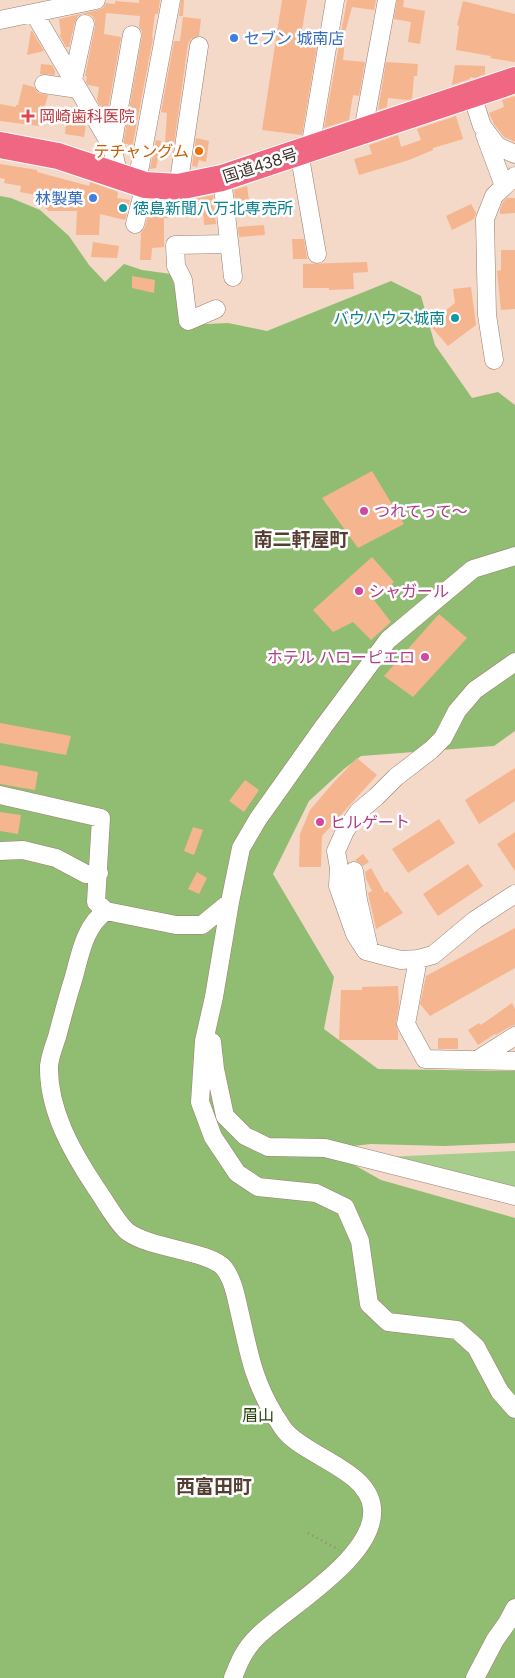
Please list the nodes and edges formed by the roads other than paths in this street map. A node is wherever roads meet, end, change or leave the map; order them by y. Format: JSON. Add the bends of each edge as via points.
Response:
{"nodes":[{"id":1,"x":96,"y":0,"type":"edge"},
{"id":2,"x":171,"y":0,"type":"edge"},
{"id":3,"x":335,"y":0,"type":"edge"},
{"id":4,"x":387,"y":0,"type":"edge"},
{"id":5,"x":34,"y":13,"type":"junction"},
{"id":6,"x":0,"y":20,"type":"edge"},
{"id":7,"x":85,"y":24,"type":"dead end"},
{"id":8,"x":132,"y":35,"type":"dead end"},
{"id":9,"x":199,"y":46,"type":"dead end"},
{"id":10,"x":515,"y":80,"type":"edge"},
{"id":11,"x":44,"y":84,"type":"dead end"},
{"id":12,"x":75,"y":84,"type":"junction"},
{"id":13,"x":472,"y":94,"type":"junction"},
{"id":14,"x":482,"y":126,"type":"junction"},
{"id":15,"x":363,"y":131,"type":"junction"},
{"id":16,"x":0,"y":145,"type":"edge"},
{"id":17,"x":112,"y":147,"type":"junction"},
{"id":18,"x":304,"y":150,"type":"junction"},
{"id":19,"x":515,"y":154,"type":"edge"},
{"id":20,"x":222,"y":178,"type":"junction"},
{"id":21,"x":134,"y":181,"type":"junction"},
{"id":22,"x":510,"y":181,"type":"edge"},
{"id":23,"x":178,"y":187,"type":"junction"},
{"id":24,"x":135,"y":224,"type":"dead end"},
{"id":25,"x":229,"y":244,"type":"junction"},
{"id":26,"x":317,"y":254,"type":"dead end"},
{"id":27,"x":233,"y":276,"type":"dead end"},
{"id":28,"x":216,"y":309,"type":"dead end"},
{"id":29,"x":494,"y":360,"type":"dead end"},
{"id":30,"x":515,"y":556,"type":"edge"},
{"id":31,"x":515,"y":662,"type":"edge"},
{"id":32,"x":0,"y":795,"type":"edge"},
{"id":33,"x":0,"y":851,"type":"edge"},
{"id":34,"x":354,"y":871,"type":"dead end"},
{"id":35,"x":99,"y":873,"type":"junction"},
{"id":36,"x":515,"y":894,"type":"edge"},
{"id":37,"x":230,"y":902,"type":"junction"},
{"id":38,"x":106,"y":911,"type":"junction"},
{"id":39,"x":370,"y":952,"type":"junction"},
{"id":40,"x":418,"y":959,"type":"junction"},
{"id":41,"x":209,"y":1019,"type":"junction"},
{"id":42,"x":515,"y":1036,"type":"edge"},
{"id":43,"x":477,"y":1061,"type":"junction"},
{"id":44,"x":515,"y":1061,"type":"edge"},
{"id":45,"x":515,"y":1196,"type":"edge"},
{"id":46,"x":515,"y":1409,"type":"edge"},
{"id":47,"x":515,"y":1608,"type":"edge"},
{"id":48,"x":233,"y":1678,"type":"edge"},
{"id":49,"x":475,"y":1678,"type":"edge"}],
"edges":[{"from":1,"to":5,"type":"street"},
{"from":2,"to":21,"type":"street"},
{"from":3,"to":18,"type":"street"},
{"from":4,"to":15,"type":"street"},
{"from":5,"to":6,"type":"street"},
{"from":5,"to":12,"type":"street"},
{"from":7,"to":12,"type":"street"},
{"from":8,"to":17,"type":"street"},
{"from":9,"to":23,"type":"street"},
{"from":10,"to":13,"type":"highway","name":"国道438号"},
{"from":11,"to":12,"type":"street"},
{"from":12,"to":17,"type":"street"},
{"from":13,"to":14,"type":"street"},
{"from":13,"to":15,"type":"highway","name":"国道438号"},
{"from":14,"to":19,"type":"street","via":[[497,146]]},
{"from":14,"to":22,"type":"street"},
{"from":15,"to":18,"type":"highway","name":"国道438号"},
{"from":16,"to":21,"type":"highway","name":"国道438号","via":[[58,156]]},
{"from":17,"to":21,"type":"street"},
{"from":18,"to":20,"type":"highway","name":"国道438号"},
{"from":18,"to":26,"type":"street"},
{"from":20,"to":23,"type":"highway","name":"国道438号"},
{"from":20,"to":25,"type":"street"},
{"from":21,"to":23,"type":"highway","name":"国道438号"},
{"from":21,"to":24,"type":"street"},
{"from":22,"to":29,"type":"street","via":[[494,196],[484,219],[487,315]]},
{"from":25,"to":27,"type":"street"},
{"from":25,"to":28,"type":"street","via":[[175,245],[176,266],[183,280],[188,321]]},
{"from":30,"to":37,"type":"street","via":[[474,569],[388,640],[245,841]]},
{"from":31,"to":39,"type":"street","via":[[475,690],[457,712],[443,738],[358,812],[345,831],[336,851],[338,886],[355,934]]},
{"from":32,"to":35,"type":"street","via":[[101,818]]},
{"from":33,"to":35,"type":"street","via":[[23,850],[56,858],[86,874]]},
{"from":34,"to":39,"type":"street"},
{"from":35,"to":38,"type":"street","via":[[96,902]]},
{"from":36,"to":40,"type":"street","via":[[475,920],[432,955]]},
{"from":37,"to":38,"type":"street","via":[[202,924],[176,926]]},
{"from":37,"to":41,"type":"street"},
{"from":38,"to":48,"type":"street","via":[[96,918],[85,938],[49,1064],[51,1093],[65,1136],[126,1231],[147,1242],[222,1265],[233,1285],[249,1355],[268,1405],[286,1432],[308,1450],[352,1476],[367,1492],[372,1506],[372,1524],[344,1566],[258,1636],[244,1652]]},
{"from":39,"to":40,"type":"street","via":[[401,960]]},
{"from":40,"to":43,"type":"street","via":[[406,1024],[425,1059]]},
{"from":41,"to":45,"type":"street","via":[[225,1116],[246,1136],[268,1147],[325,1148]]},
{"from":41,"to":46,"type":"street","via":[[204,1041],[200,1102],[213,1137],[237,1173],[258,1187],[316,1193],[345,1207],[360,1241],[369,1304],[388,1322],[457,1330],[476,1347],[500,1392]]},
{"from":42,"to":43,"type":"street"},
{"from":43,"to":44,"type":"street"},
{"from":47,"to":49,"type":"street"}]}
